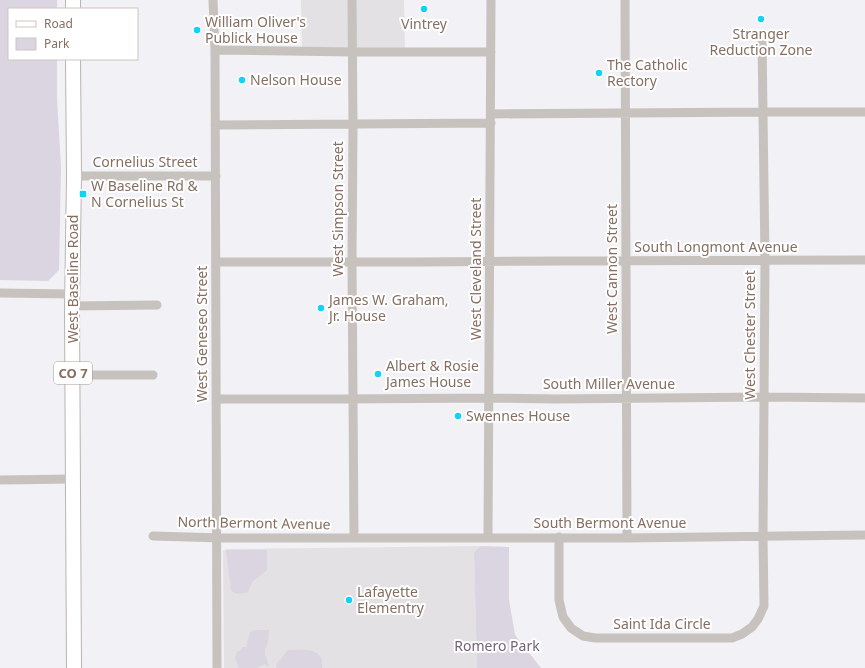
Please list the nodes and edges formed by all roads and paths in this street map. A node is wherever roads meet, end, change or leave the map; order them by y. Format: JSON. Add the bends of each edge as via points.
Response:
{"nodes":[{"id":1,"x":213,"y":0,"type":"edge"},
{"id":2,"x":352,"y":0,"type":"edge"},
{"id":3,"x":491,"y":0,"type":"edge"},
{"id":4,"x":625,"y":0,"type":"edge"},
{"id":5,"x":762,"y":38,"type":"dead end"},
{"id":6,"x":215,"y":50,"type":"junction"},
{"id":7,"x":353,"y":52,"type":"junction"},
{"id":8,"x":491,"y":52,"type":"junction"},
{"id":9,"x":73,"y":60,"type":"edge"},
{"id":10,"x":625,"y":112,"type":"junction"},
{"id":11,"x":763,"y":112,"type":"junction"},
{"id":12,"x":865,"y":112,"type":"edge"},
{"id":13,"x":491,"y":119,"type":"junction"},
{"id":14,"x":215,"y":125,"type":"junction"},
{"id":15,"x":353,"y":125,"type":"junction"},
{"id":16,"x":74,"y":176,"type":"junction"},
{"id":17,"x":216,"y":176,"type":"junction"},
{"id":18,"x":865,"y":260,"type":"edge"},
{"id":19,"x":626,"y":261,"type":"junction"},
{"id":20,"x":765,"y":261,"type":"junction"},
{"id":21,"x":216,"y":262,"type":"junction"},
{"id":22,"x":352,"y":262,"type":"junction"},
{"id":23,"x":489,"y":262,"type":"junction"},
{"id":24,"x":0,"y":293,"type":"edge"},
{"id":25,"x":72,"y":300,"type":"junction"},
{"id":26,"x":157,"y":305,"type":"dead end"},
{"id":27,"x":73,"y":375,"type":"junction"},
{"id":28,"x":153,"y":375,"type":"dead end"},
{"id":29,"x":489,"y":398,"type":"junction"},
{"id":30,"x":626,"y":398,"type":"junction"},
{"id":31,"x":764,"y":398,"type":"junction"},
{"id":32,"x":865,"y":398,"type":"edge"},
{"id":33,"x":216,"y":399,"type":"junction"},
{"id":34,"x":353,"y":399,"type":"junction"},
{"id":35,"x":73,"y":479,"type":"junction"},
{"id":36,"x":0,"y":480,"type":"edge"},
{"id":37,"x":153,"y":536,"type":"dead end"},
{"id":38,"x":763,"y":536,"type":"junction"},
{"id":39,"x":865,"y":536,"type":"edge"},
{"id":40,"x":216,"y":537,"type":"junction"},
{"id":41,"x":488,"y":537,"type":"junction"},
{"id":42,"x":559,"y":537,"type":"junction"},
{"id":43,"x":354,"y":538,"type":"junction"},
{"id":44,"x":627,"y":538,"type":"junction"},
{"id":45,"x":74,"y":668,"type":"edge"},
{"id":46,"x":217,"y":668,"type":"edge"}],
"edges":[{"from":1,"to":6,"type":"street","name":"West Geneseo Street"},
{"from":2,"to":7,"type":"street","name":"West Simpson Street"},
{"from":3,"to":8,"type":"street","name":"West Cleveland Street"},
{"from":4,"to":10,"type":"street","name":"West Cannon Street"},
{"from":5,"to":11,"type":"street","name":"West Chester Street"},
{"from":6,"to":7,"type":"street"},
{"from":6,"to":14,"type":"street","name":"West Geneseo Street"},
{"from":7,"to":8,"type":"street"},
{"from":7,"to":15,"type":"street","name":"West Simpson Street"},
{"from":8,"to":13,"type":"street","name":"West Cleveland Street"},
{"from":9,"to":16,"type":"main road","name":"West Baseline Road","number":"CO 7"},
{"from":10,"to":11,"type":"street"},
{"from":10,"to":13,"type":"street"},
{"from":10,"to":19,"type":"street","name":"West Cannon Street"},
{"from":11,"to":12,"type":"street"},
{"from":11,"to":20,"type":"street","name":"West Chester Street"},
{"from":13,"to":15,"type":"street"},
{"from":13,"to":23,"type":"street","name":"West Cleveland Street"},
{"from":14,"to":15,"type":"street"},
{"from":14,"to":17,"type":"street","name":"West Geneseo Street"},
{"from":15,"to":22,"type":"street","name":"West Simpson Street"},
{"from":16,"to":17,"type":"street","name":"Cornelius Street"},
{"from":16,"to":25,"type":"main road","name":"West Baseline Road","number":"CO 7"},
{"from":17,"to":21,"type":"street","name":"West Geneseo Street"},
{"from":18,"to":20,"type":"street","name":"South Longmont Avenue"},
{"from":19,"to":20,"type":"street","name":"South Longmont Avenue"},
{"from":19,"to":23,"type":"street","name":"South Longmont Avenue"},
{"from":19,"to":30,"type":"street","name":"West Cannon Street"},
{"from":20,"to":31,"type":"street","name":"West Chester Street"},
{"from":21,"to":22,"type":"street","name":"South Longmont Avenue"},
{"from":21,"to":33,"type":"street","name":"West Geneseo Street"},
{"from":22,"to":23,"type":"street","name":"South Longmont Avenue"},
{"from":22,"to":34,"type":"street","name":"West Simpson Street"},
{"from":23,"to":29,"type":"street","name":"West Cleveland Street"},
{"from":24,"to":25,"type":"street"},
{"from":25,"to":26,"type":"street"},
{"from":25,"to":27,"type":"main road","name":"West Baseline Road","number":"CO 7"},
{"from":27,"to":28,"type":"street"},
{"from":27,"to":35,"type":"main road","name":"West Baseline Road","number":"CO 7"},
{"from":29,"to":30,"type":"street","name":"South Miller Avenue"},
{"from":29,"to":34,"type":"street","name":"South Miller Avenue"},
{"from":29,"to":41,"type":"street","name":"West Cleveland Street"},
{"from":30,"to":31,"type":"street","name":"South Miller Avenue"},
{"from":30,"to":44,"type":"street","name":"West Cannon Street"},
{"from":31,"to":32,"type":"street","name":"South Miller Avenue"},
{"from":31,"to":38,"type":"street","name":"West Chester Street"},
{"from":33,"to":34,"type":"street","name":"South Miller Avenue"},
{"from":33,"to":40,"type":"street","name":"West Geneseo Street"},
{"from":34,"to":43,"type":"street","name":"West Simpson Street"},
{"from":35,"to":36,"type":"street"},
{"from":35,"to":45,"type":"main road","name":"West Baseline Road","number":"CO 7"},
{"from":37,"to":40,"type":"street","name":"North Bermont Avenue"},
{"from":38,"to":39,"type":"street","name":"South Bermont Avenue"},
{"from":38,"to":42,"type":"street","name":"Saint Ida Circle","via":[[764,606],[752,627],[732,638],[583,636],[571,628],[563,617],[559,600]]},
{"from":38,"to":44,"type":"street","name":"South Bermont Avenue"},
{"from":40,"to":43,"type":"street","name":"North Bermont Avenue"},
{"from":40,"to":46,"type":"street","name":"West Geneseo Street"},
{"from":41,"to":42,"type":"street","name":"South Bermont Avenue"},
{"from":41,"to":43,"type":"street","name":"South Bermont Avenue"},
{"from":42,"to":44,"type":"street","name":"South Bermont Avenue"}]}
